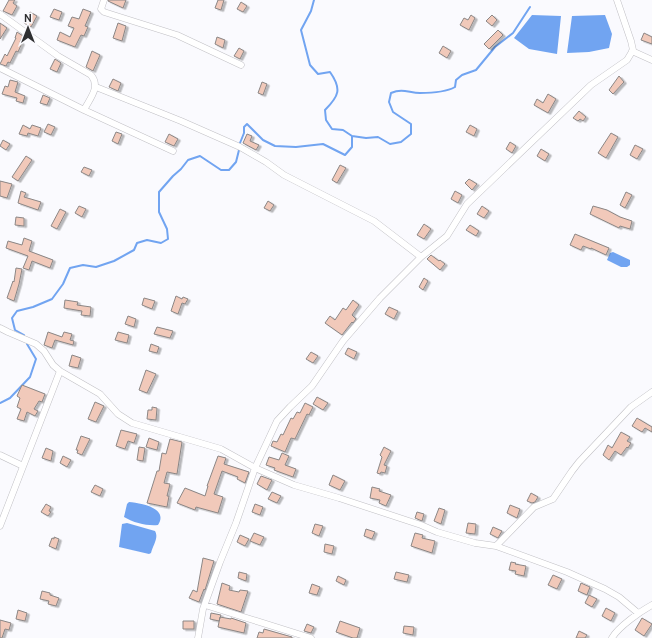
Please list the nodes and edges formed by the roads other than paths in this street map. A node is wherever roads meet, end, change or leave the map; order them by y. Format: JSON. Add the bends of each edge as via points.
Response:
{"nodes":[{"id":1,"x":104,"y":0,"type":"edge"},
{"id":2,"x":617,"y":0,"type":"edge"},
{"id":3,"x":0,"y":14,"type":"edge"},
{"id":4,"x":632,"y":51,"type":"junction"},
{"id":5,"x":652,"y":60,"type":"edge"},
{"id":6,"x":241,"y":65,"type":"dead end"},
{"id":7,"x":0,"y":68,"type":"edge"},
{"id":8,"x":96,"y":87,"type":"junction"},
{"id":9,"x":84,"y":110,"type":"junction"},
{"id":10,"x":173,"y":151,"type":"dead end"},
{"id":11,"x":421,"y":257,"type":"junction"},
{"id":12,"x":0,"y":328,"type":"edge"},
{"id":13,"x":60,"y":371,"type":"junction"},
{"id":14,"x":652,"y":392,"type":"edge"},
{"id":15,"x":0,"y":455,"type":"edge"},
{"id":16,"x":23,"y":466,"type":"junction"},
{"id":17,"x":255,"y":468,"type":"junction"},
{"id":18,"x":3,"y":507,"type":"edge"},
{"id":19,"x":0,"y":526,"type":"edge"},
{"id":20,"x":496,"y":546,"type":"junction"},
{"id":21,"x":205,"y":605,"type":"junction"},
{"id":22,"x":652,"y":605,"type":"edge"},
{"id":23,"x":638,"y":613,"type":"junction"},
{"id":24,"x":198,"y":638,"type":"edge"},
{"id":25,"x":311,"y":638,"type":"edge"},
{"id":26,"x":612,"y":638,"type":"edge"}],
"edges":[{"from":1,"to":6,"type":"street","via":[[101,9],[104,12],[177,35]]},
{"from":2,"to":4,"type":"street","via":[[632,41]]},
{"from":3,"to":8,"type":"street","via":[[58,56],[91,75]]},
{"from":4,"to":5,"type":"street"},
{"from":4,"to":11,"type":"street","via":[[627,60],[591,85],[467,204],[447,236]]},
{"from":7,"to":9,"type":"street"},
{"from":8,"to":9,"type":"street"},
{"from":8,"to":11,"type":"street","via":[[240,147],[284,175],[374,221]]},
{"from":9,"to":10,"type":"street"},
{"from":11,"to":17,"type":"street","via":[[380,298],[343,341],[312,386],[277,421]]},
{"from":12,"to":13,"type":"street","via":[[36,344]]},
{"from":13,"to":16,"type":"street"},
{"from":13,"to":17,"type":"street","via":[[100,394],[118,414],[132,423],[221,449]]},
{"from":14,"to":20,"type":"street","via":[[631,406],[572,471],[553,499],[534,507]]},
{"from":15,"to":16,"type":"street"},
{"from":16,"to":18,"type":"street"},
{"from":17,"to":20,"type":"street","via":[[294,485],[437,532]]},
{"from":17,"to":21,"type":"street"},
{"from":18,"to":19,"type":"street"},
{"from":20,"to":23,"type":"street","via":[[605,589]]},
{"from":21,"to":24,"type":"street"},
{"from":21,"to":25,"type":"street"},
{"from":22,"to":23,"type":"street"},
{"from":23,"to":26,"type":"street","via":[[615,632]]}]}
